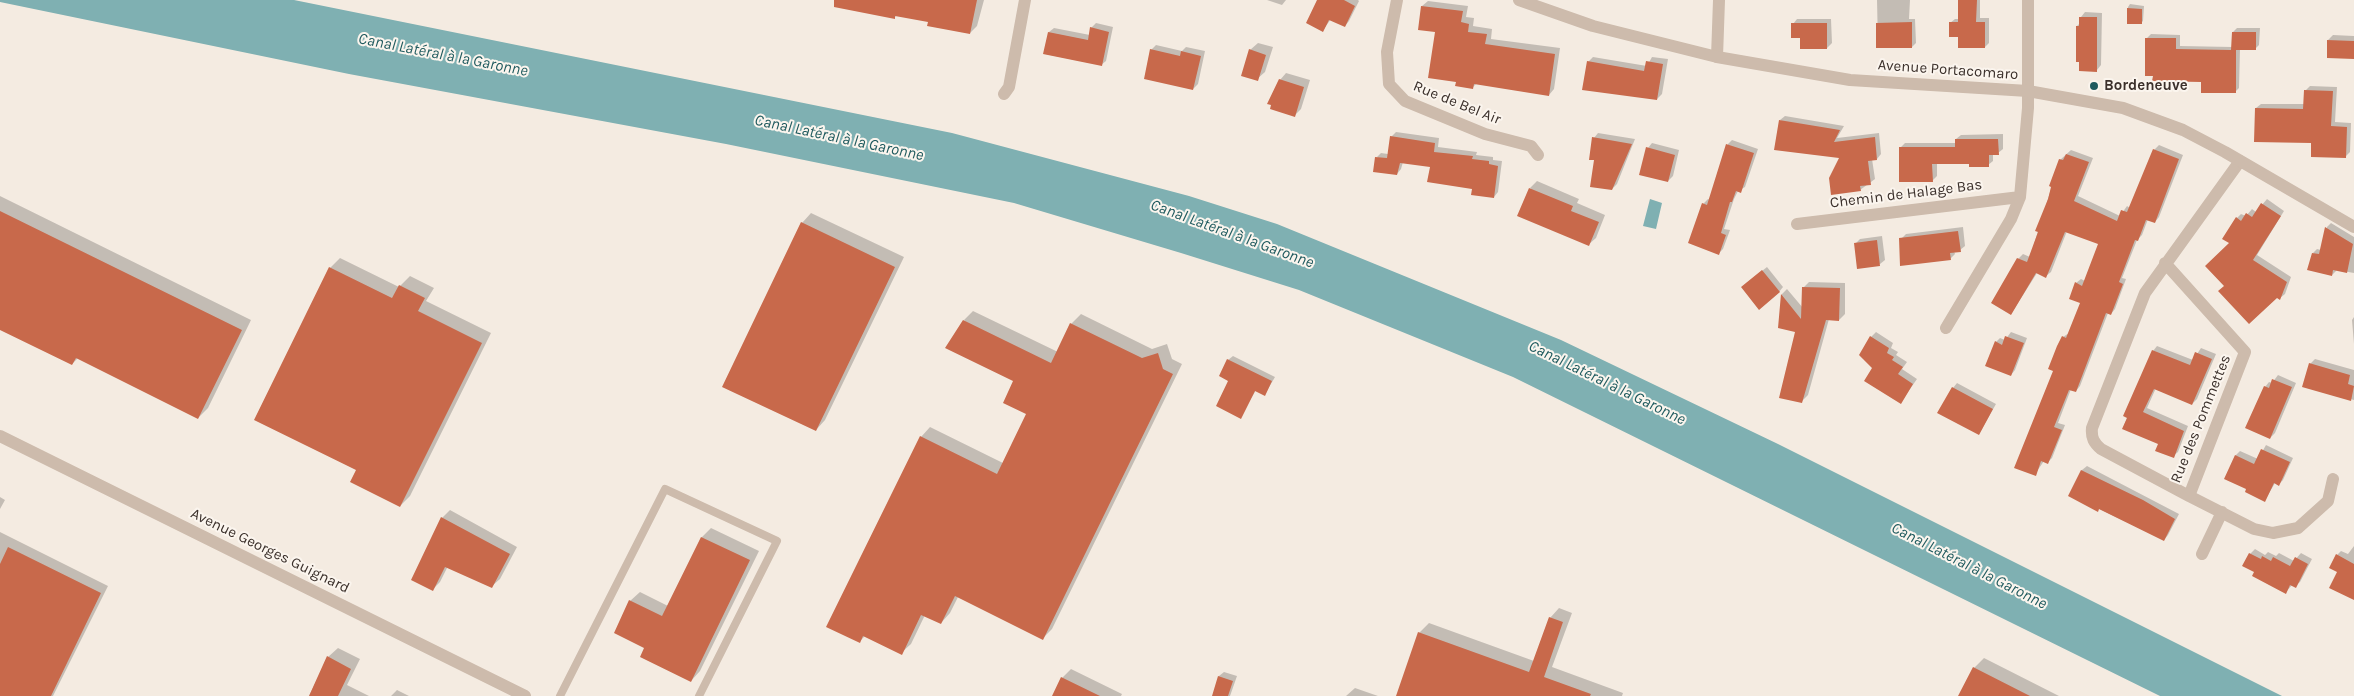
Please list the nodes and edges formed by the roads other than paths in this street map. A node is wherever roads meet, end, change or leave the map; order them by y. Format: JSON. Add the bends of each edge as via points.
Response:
{"nodes":[{"id":1,"x":1025,"y":0,"type":"edge"},
{"id":2,"x":1397,"y":0,"type":"edge"},
{"id":3,"x":1519,"y":0,"type":"edge"},
{"id":4,"x":1719,"y":0,"type":"edge"},
{"id":5,"x":2028,"y":0,"type":"edge"},
{"id":6,"x":1717,"y":57,"type":"junction"},
{"id":7,"x":2028,"y":91,"type":"junction"},
{"id":8,"x":1004,"y":94,"type":"dead end"},
{"id":9,"x":1538,"y":155,"type":"dead end"},
{"id":10,"x":2240,"y":161,"type":"junction"},
{"id":11,"x":2020,"y":197,"type":"junction"},
{"id":12,"x":1796,"y":224,"type":"dead end"},
{"id":13,"x":2354,"y":228,"type":"edge"},
{"id":14,"x":2165,"y":263,"type":"junction"},
{"id":15,"x":1946,"y":328,"type":"dead end"},
{"id":16,"x":0,"y":436,"type":"edge"},
{"id":17,"x":2333,"y":479,"type":"dead end"},
{"id":18,"x":2189,"y":496,"type":"junction"},
{"id":19,"x":2222,"y":512,"type":"junction"},
{"id":20,"x":2202,"y":554,"type":"dead end"},
{"id":21,"x":525,"y":696,"type":"edge"},
{"id":22,"x":560,"y":696,"type":"edge"},
{"id":23,"x":699,"y":696,"type":"edge"}],
"edges":[{"from":1,"to":8,"type":"street","via":[[1009,87]]},
{"from":2,"to":9,"type":"street","name":"Rue de Bel Air","via":[[1387,52],[1389,84],[1405,101],[1485,134],[1531,146]]},
{"from":3,"to":6,"type":"street","name":"Avenue Portacomaro","via":[[1592,26]]},
{"from":4,"to":6,"type":"street"},
{"from":5,"to":7,"type":"street"},
{"from":6,"to":7,"type":"street","name":"Avenue Portacomaro","via":[[1850,80]]},
{"from":7,"to":10,"type":"street","name":"Avenue Portacomaro","via":[[2123,108],[2183,130]]},
{"from":7,"to":11,"type":"street"},
{"from":10,"to":13,"type":"street","name":"Avenue Portacomaro"},
{"from":10,"to":14,"type":"street","name":"Rue des Pommettes"},
{"from":11,"to":12,"type":"street","name":"Chemin de Halage Bas"},
{"from":11,"to":15,"type":"street","via":[[2011,219]]},
{"from":14,"to":18,"type":"street","name":"Rue des Pommettes","via":[[2245,352]]},
{"from":14,"to":18,"type":"street","name":"Rue des Pommettes","via":[[2145,293],[2092,432],[2095,444],[2101,450]]},
{"from":16,"to":21,"type":"street","name":"Avenue Georges Guignard"},
{"from":17,"to":19,"type":"street","via":[[2328,501],[2298,528],[2273,533],[2254,529]]},
{"from":18,"to":19,"type":"street"},
{"from":19,"to":20,"type":"street"},
{"from":22,"to":23,"type":"lane","via":[[665,489],[777,542]]}]}
